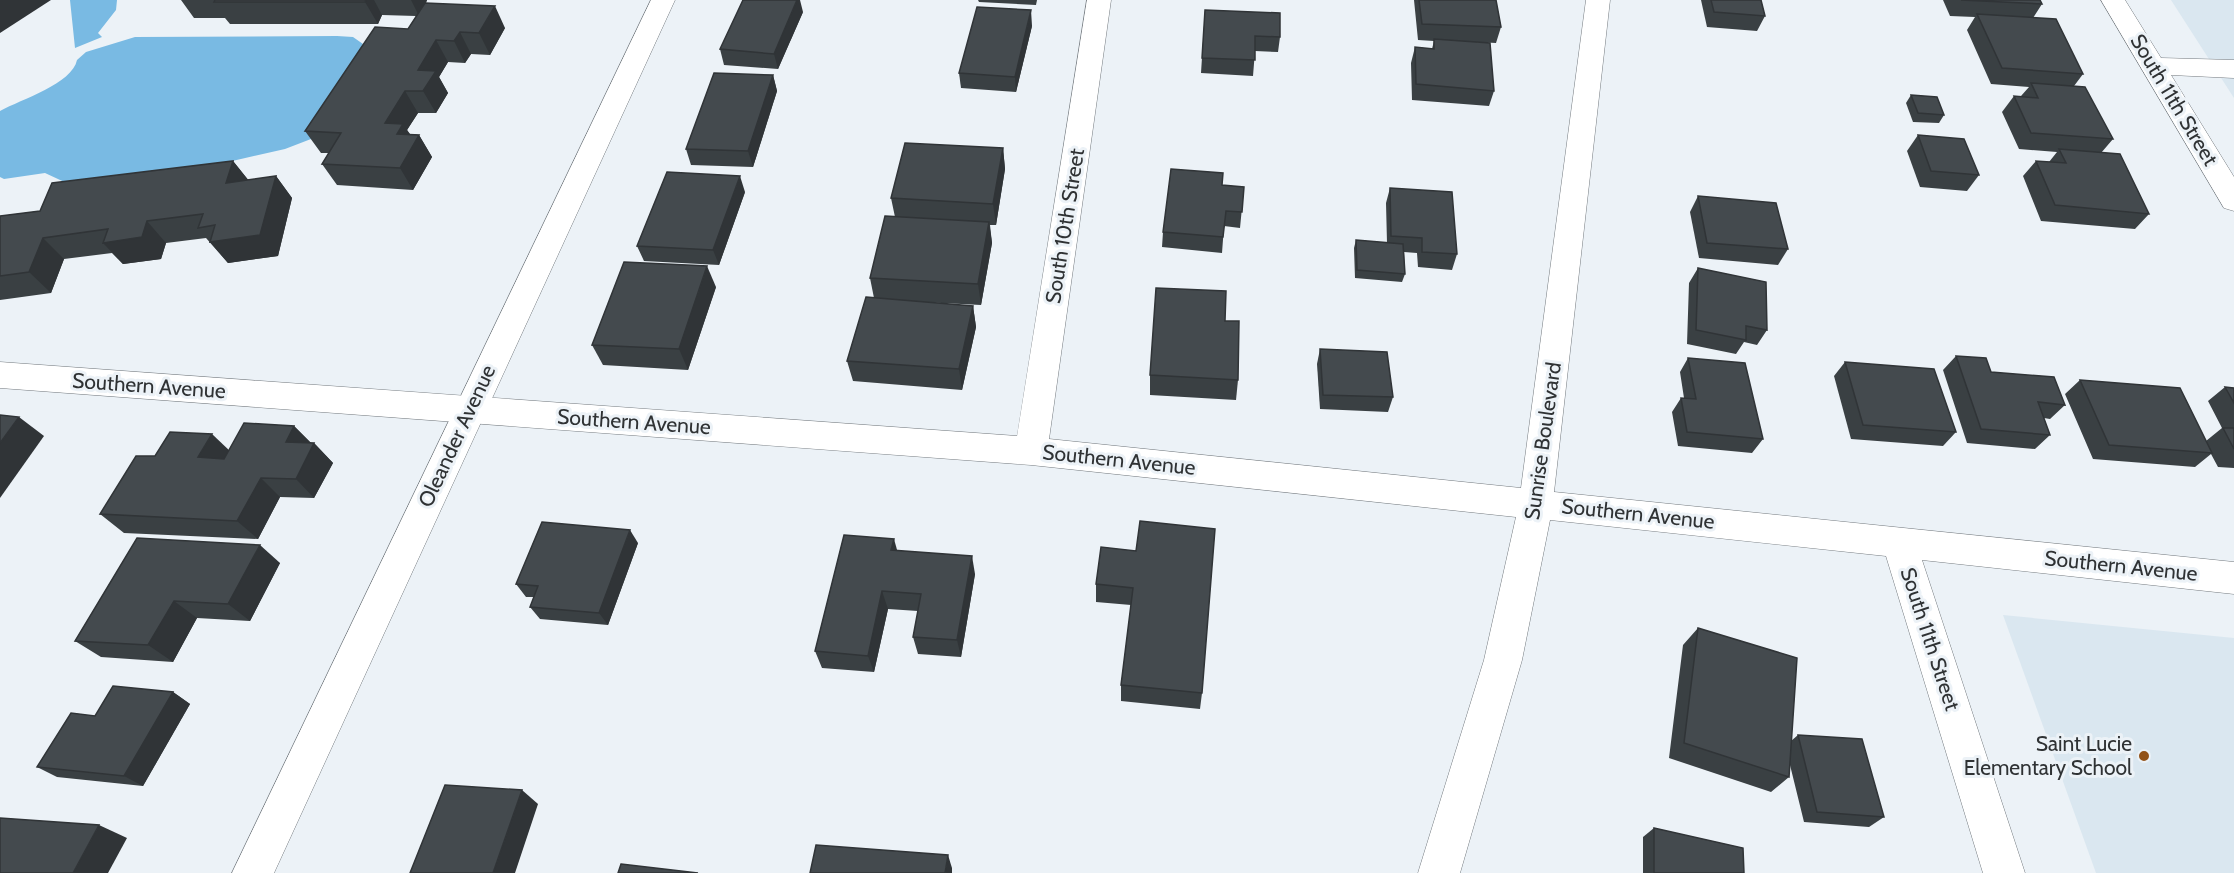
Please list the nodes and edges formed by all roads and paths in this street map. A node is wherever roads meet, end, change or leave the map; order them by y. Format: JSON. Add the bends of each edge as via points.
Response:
{"nodes":[{"id":1,"x":663,"y":0,"type":"edge"},
{"id":2,"x":1099,"y":0,"type":"edge"},
{"id":3,"x":1598,"y":0,"type":"edge"},
{"id":4,"x":2113,"y":0,"type":"edge"},
{"id":5,"x":2152,"y":66,"type":"junction"},
{"id":6,"x":2234,"y":69,"type":"edge"},
{"id":7,"x":2234,"y":201,"type":"edge"},
{"id":8,"x":0,"y":375,"type":"edge"},
{"id":9,"x":469,"y":410,"type":"junction"},
{"id":10,"x":1031,"y":451,"type":"junction"},
{"id":11,"x":1536,"y":503,"type":"junction"},
{"id":12,"x":1899,"y":542,"type":"junction"},
{"id":13,"x":2234,"y":578,"type":"edge"},
{"id":14,"x":253,"y":873,"type":"edge"},
{"id":15,"x":1438,"y":873,"type":"edge"},
{"id":16,"x":2004,"y":873,"type":"edge"}],
"edges":[{"from":1,"to":9,"type":"street","name":"Oleander Avenue"},
{"from":2,"to":10,"type":"street","name":"South 10th Street"},
{"from":3,"to":11,"type":"street","name":"Sunrise Boulevard"},
{"from":4,"to":5,"type":"street","name":"South 11th Street"},
{"from":5,"to":6,"type":"street"},
{"from":5,"to":7,"type":"street","name":"South 11th Street"},
{"from":8,"to":9,"type":"street","name":"Southern Avenue"},
{"from":9,"to":10,"type":"street","name":"Southern Avenue"},
{"from":9,"to":14,"type":"street","name":"Oleander Avenue"},
{"from":10,"to":11,"type":"street","name":"Southern Avenue"},
{"from":11,"to":12,"type":"street","name":"Southern Avenue"},
{"from":11,"to":15,"type":"street","name":"Sunrise Boulevard","via":[[1503,660]]},
{"from":12,"to":13,"type":"street","name":"Southern Avenue"},
{"from":12,"to":16,"type":"street","name":"South 11th Street"}]}
